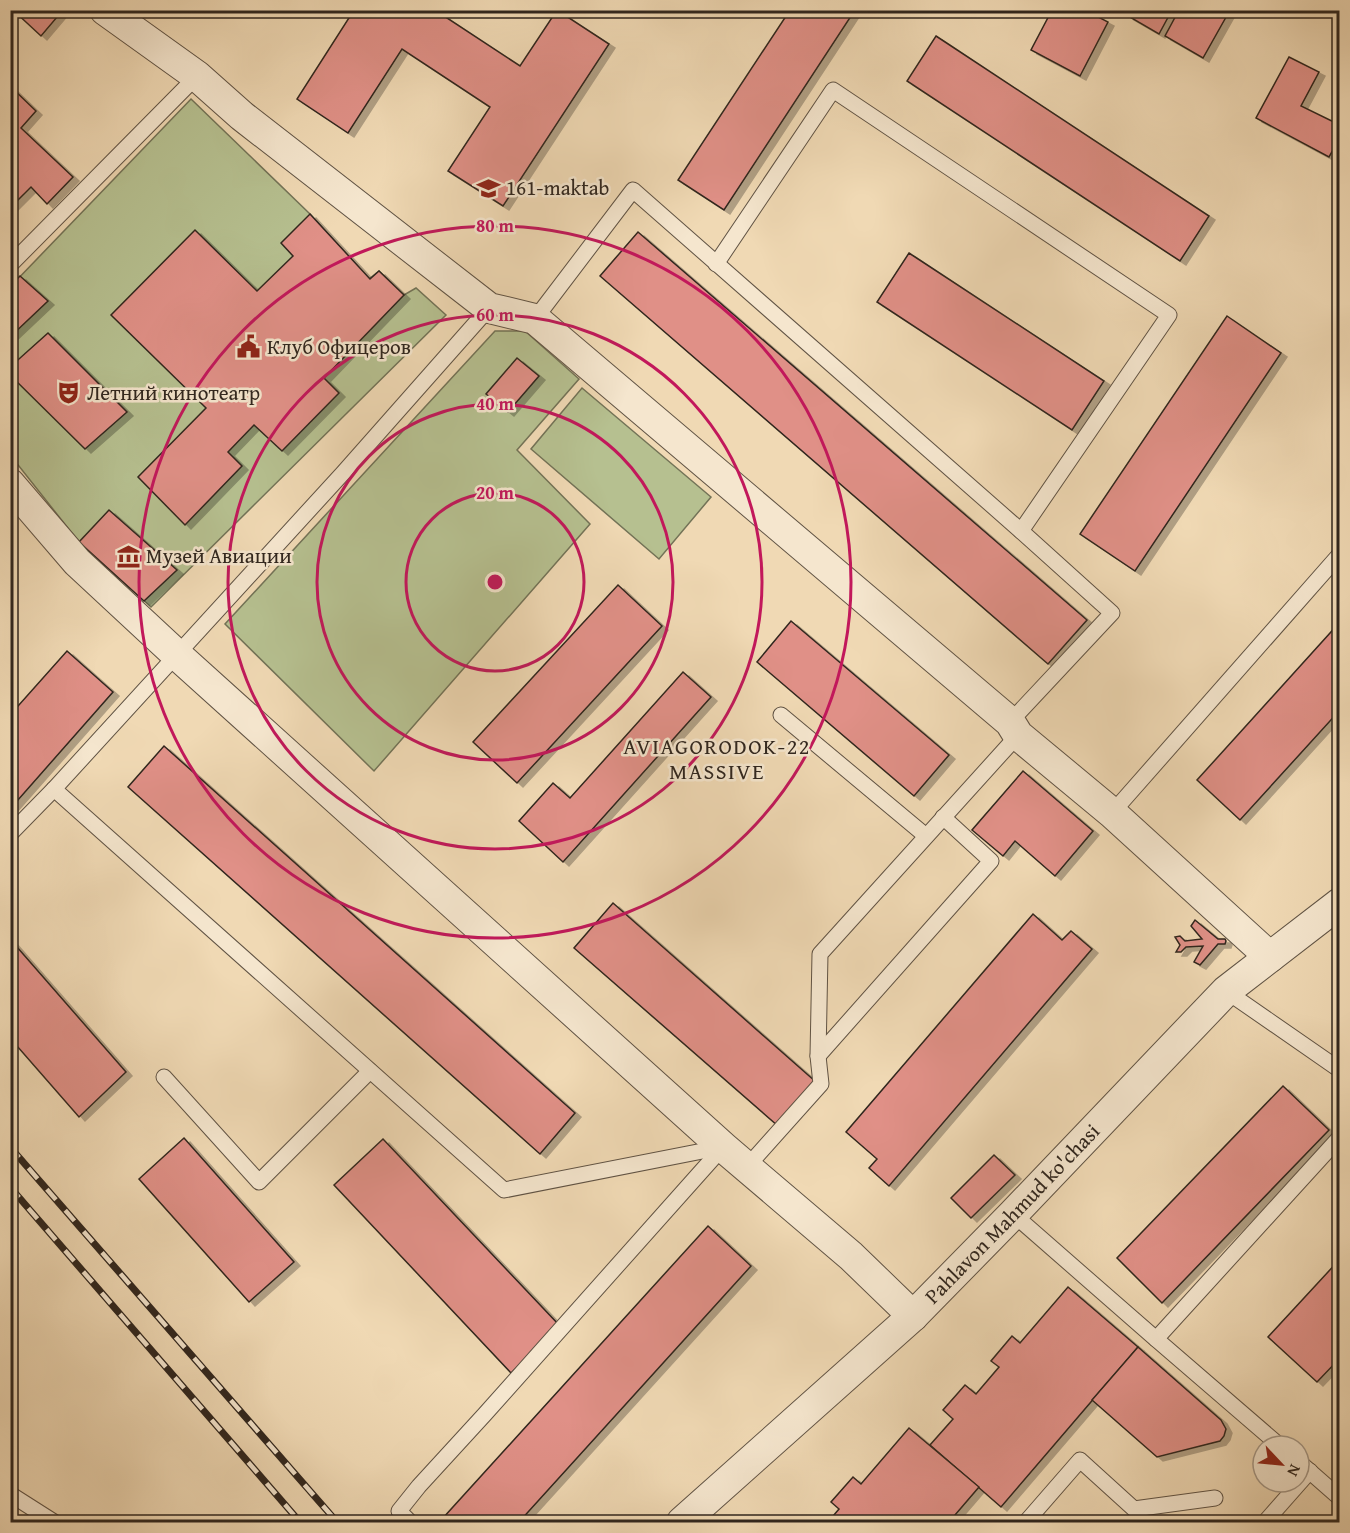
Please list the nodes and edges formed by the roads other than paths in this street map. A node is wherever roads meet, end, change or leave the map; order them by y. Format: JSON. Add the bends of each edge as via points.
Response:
{"nodes":[{"id":1,"x":105,"y":10,"type":"edge"},
{"id":2,"x":197,"y":76,"type":"junction"},
{"id":3,"x":716,"y":264,"type":"junction"},
{"id":4,"x":10,"y":265,"type":"edge"},
{"id":5,"x":489,"y":308,"type":"junction"},
{"id":6,"x":535,"y":319,"type":"junction"},
{"id":7,"x":10,"y":484,"type":"edge"},
{"id":8,"x":1021,"y":531,"type":"junction"},
{"id":9,"x":1340,"y":554,"type":"edge"},
{"id":10,"x":176,"y":654,"type":"junction"},
{"id":11,"x":781,"y":715,"type":"dead end"},
{"id":12,"x":1014,"y":728,"type":"junction"},
{"id":13,"x":54,"y":789,"type":"junction"},
{"id":14,"x":1112,"y":813,"type":"junction"},
{"id":15,"x":943,"y":817,"type":"junction"},
{"id":16,"x":10,"y":834,"type":"edge"},
{"id":17,"x":926,"y":836,"type":"junction"},
{"id":18,"x":1340,"y":903,"type":"edge"},
{"id":19,"x":1270,"y":957,"type":"junction"},
{"id":20,"x":1226,"y":991,"type":"junction"},
{"id":21,"x":818,"y":1056,"type":"junction"},
{"id":22,"x":1340,"y":1070,"type":"edge"},
{"id":23,"x":370,"y":1071,"type":"junction"},
{"id":24,"x":164,"y":1077,"type":"dead end"},
{"id":25,"x":1340,"y":1137,"type":"edge"},
{"id":26,"x":723,"y":1147,"type":"junction"},
{"id":27,"x":746,"y":1168,"type":"junction"},
{"id":28,"x":1013,"y":1214,"type":"junction"},
{"id":29,"x":913,"y":1316,"type":"junction"},
{"id":30,"x":1156,"y":1339,"type":"junction"},
{"id":31,"x":1266,"y":1434,"type":"edge"},
{"id":32,"x":1311,"y":1473,"type":"edge"},
{"id":33,"x":10,"y":1494,"type":"edge"},
{"id":34,"x":1285,"y":1494,"type":"edge"},
{"id":35,"x":1215,"y":1498,"type":"dead end"},
{"id":36,"x":1340,"y":1498,"type":"edge"},
{"id":37,"x":54,"y":1522,"type":"edge"},
{"id":38,"x":410,"y":1522,"type":"edge"},
{"id":39,"x":682,"y":1522,"type":"edge"},
{"id":40,"x":1026,"y":1522,"type":"edge"},
{"id":41,"x":1265,"y":1522,"type":"edge"}],
"edges":[{"from":1,"to":2,"type":"street"},
{"from":2,"to":4,"type":"lane"},
{"from":2,"to":5,"type":"street"},
{"from":3,"to":6,"type":"lane","via":[[633,190]]},
{"from":3,"to":8,"type":"lane"},
{"from":3,"to":8,"type":"lane","via":[[833,90],[1168,315]]},
{"from":5,"to":6,"type":"street"},
{"from":5,"to":10,"type":"lane"},
{"from":6,"to":12,"type":"street"},
{"from":7,"to":10,"type":"street","via":[[77,562]]},
{"from":8,"to":12,"type":"lane","via":[[1112,614]]},
{"from":9,"to":14,"type":"lane"},
{"from":10,"to":13,"type":"lane"},
{"from":10,"to":26,"type":"street"},
{"from":11,"to":17,"type":"lane"},
{"from":12,"to":14,"type":"street"},
{"from":12,"to":15,"type":"lane"},
{"from":13,"to":16,"type":"lane"},
{"from":13,"to":23,"type":"lane"},
{"from":14,"to":19,"type":"street"},
{"from":15,"to":17,"type":"lane"},
{"from":15,"to":21,"type":"lane","via":[[991,861]]},
{"from":17,"to":21,"type":"lane","via":[[820,954]]},
{"from":18,"to":19,"type":"street","name":"Pahlavon Mahmud ko'chasi"},
{"from":19,"to":20,"type":"street","name":"Pahlavon Mahmud ko'chasi"},
{"from":20,"to":22,"type":"lane"},
{"from":20,"to":28,"type":"street","name":"Pahlavon Mahmud ko'chasi"},
{"from":21,"to":27,"type":"lane","via":[[821,1084]]},
{"from":23,"to":24,"type":"lane","via":[[259,1182]]},
{"from":23,"to":26,"type":"lane","via":[[504,1190]]},
{"from":25,"to":30,"type":"lane"},
{"from":26,"to":27,"type":"street"},
{"from":26,"to":38,"type":"lane","via":[[419,1486],[399,1510]]},
{"from":27,"to":29,"type":"street","via":[[852,1256]]},
{"from":28,"to":29,"type":"street","name":"Pahlavon Mahmud ko'chasi"},
{"from":28,"to":30,"type":"lane"},
{"from":29,"to":39,"type":"street","name":"Pahlavon Mahmud ko'chasi"},
{"from":30,"to":31,"type":"lane"},
{"from":32,"to":36,"type":"lane"},
{"from":33,"to":37,"type":"lane"},
{"from":34,"to":41,"type":"lane"},
{"from":35,"to":40,"type":"lane","via":[[1134,1509],[1080,1461]]}]}
